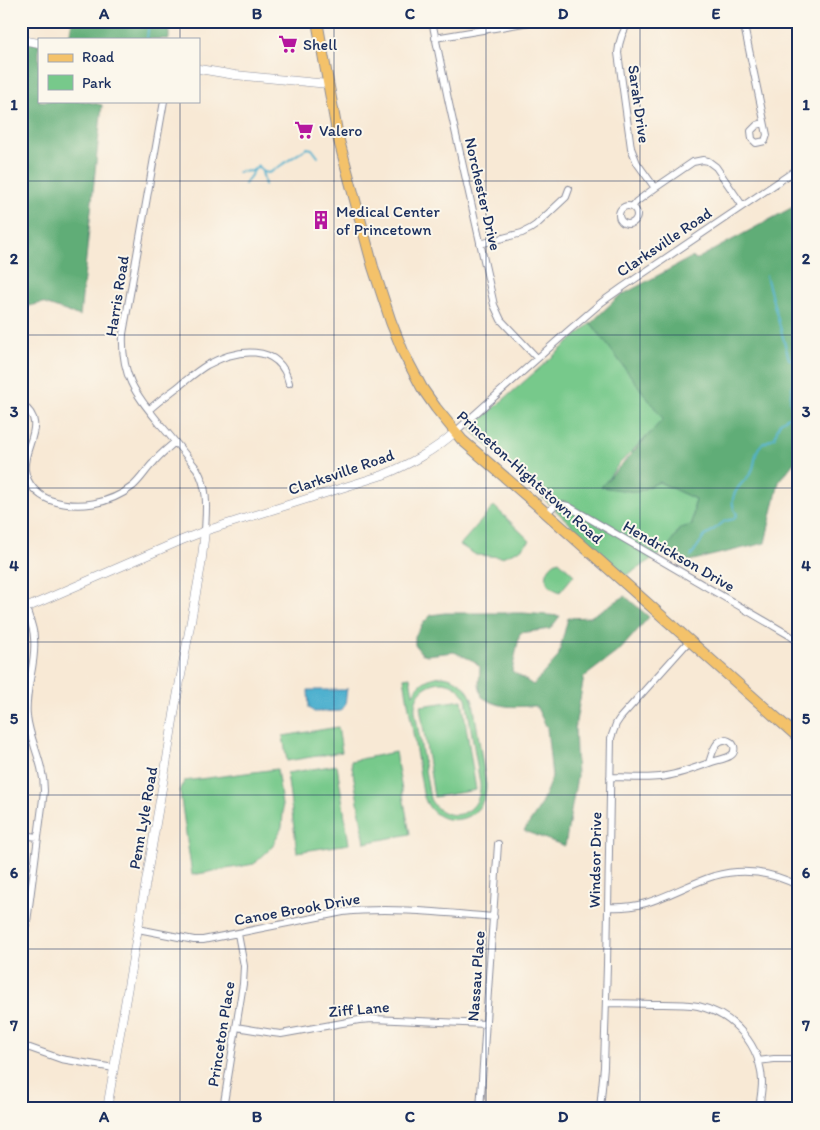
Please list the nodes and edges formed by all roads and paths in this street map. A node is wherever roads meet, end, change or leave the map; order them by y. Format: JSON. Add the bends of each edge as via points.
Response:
{"nodes":[{"id":1,"x":317,"y":21,"type":"edge"},
{"id":2,"x":432,"y":21,"type":"edge"},
{"id":3,"x":536,"y":21,"type":"edge"},
{"id":4,"x":743,"y":21,"type":"edge"},
{"id":5,"x":627,"y":22,"type":"edge"},
{"id":6,"x":435,"y":38,"type":"junction"},
{"id":7,"x":21,"y":40,"type":"edge"},
{"id":8,"x":38,"y":43,"type":"edge"},
{"id":9,"x":200,"y":69,"type":"edge"},
{"id":10,"x":328,"y":84,"type":"junction"},
{"id":11,"x":164,"y":102,"type":"edge"},
{"id":12,"x":764,"y":123,"type":"junction"},
{"id":13,"x":799,"y":168,"type":"edge"},
{"id":14,"x":655,"y":188,"type":"junction"},
{"id":15,"x":569,"y":189,"type":"dead end"},
{"id":16,"x":742,"y":205,"type":"junction"},
{"id":17,"x":632,"y":208,"type":"dead end"},
{"id":18,"x":480,"y":244,"type":"junction"},
{"id":19,"x":537,"y":358,"type":"junction"},
{"id":20,"x":289,"y":383,"type":"dead end"},
{"id":21,"x":21,"y":404,"type":"edge"},
{"id":22,"x":149,"y":410,"type":"junction"},
{"id":23,"x":455,"y":432,"type":"junction"},
{"id":24,"x":175,"y":442,"type":"junction"},
{"id":25,"x":546,"y":514,"type":"junction"},
{"id":26,"x":205,"y":531,"type":"junction"},
{"id":27,"x":24,"y":609,"type":"edge"},
{"id":28,"x":689,"y":641,"type":"junction"},
{"id":29,"x":799,"y":642,"type":"edge"},
{"id":30,"x":21,"y":680,"type":"edge"},
{"id":31,"x":29,"y":681,"type":"junction"},
{"id":32,"x":799,"y":738,"type":"edge"},
{"id":33,"x":709,"y":763,"type":"dead end"},
{"id":34,"x":610,"y":777,"type":"junction"},
{"id":35,"x":21,"y":835,"type":"edge"},
{"id":36,"x":38,"y":837,"type":"junction"},
{"id":37,"x":498,"y":844,"type":"dead end"},
{"id":38,"x":799,"y":886,"type":"edge"},
{"id":39,"x":608,"y":907,"type":"junction"},
{"id":40,"x":494,"y":916,"type":"junction"},
{"id":41,"x":138,"y":929,"type":"junction"},
{"id":42,"x":238,"y":934,"type":"junction"},
{"id":43,"x":21,"y":936,"type":"edge"},
{"id":44,"x":606,"y":1003,"type":"junction"},
{"id":45,"x":486,"y":1024,"type":"junction"},
{"id":46,"x":236,"y":1027,"type":"junction"},
{"id":47,"x":21,"y":1047,"type":"edge"},
{"id":48,"x":799,"y":1059,"type":"edge"},
{"id":49,"x":758,"y":1061,"type":"junction"},
{"id":50,"x":114,"y":1068,"type":"junction"},
{"id":51,"x":107,"y":1109,"type":"edge"},
{"id":52,"x":223,"y":1109,"type":"edge"},
{"id":53,"x":480,"y":1109,"type":"edge"},
{"id":54,"x":600,"y":1109,"type":"edge"},
{"id":55,"x":759,"y":1109,"type":"edge"}],
"edges":[{"from":1,"to":10,"type":"main road","name":"Princeton-Hightstown Road"},
{"from":2,"to":6,"type":"street","name":"Norchester Drive"},
{"from":3,"to":6,"type":"street"},
{"from":4,"to":12,"type":"street"},
{"from":5,"to":14,"type":"street","name":"Sarah Drive","via":[[620,37],[618,53],[631,148],[637,163]]},
{"from":6,"to":18,"type":"street","name":"Norchester Drive"},
{"from":7,"to":8,"type":"street"},
{"from":9,"to":10,"type":"street"},
{"from":10,"to":23,"type":"main road","name":"Princeton-Hightstown Road","via":[[338,137],[391,322],[422,388]]},
{"from":11,"to":22,"type":"street","name":"Harris Road","via":[[123,340],[123,357],[129,379]]},
{"from":12,"to":12,"type":"street","via":[[765,141],[756,143],[751,131]]},
{"from":13,"to":16,"type":"street","name":"Clarksville Road"},
{"from":14,"to":16,"type":"street","via":[[693,162],[703,160],[716,167]]},
{"from":14,"to":17,"type":"street"},
{"from":15,"to":18,"type":"street","via":[[566,197],[530,229]]},
{"from":16,"to":19,"type":"street","name":"Clarksville Road","via":[[630,281]]},
{"from":18,"to":19,"type":"street","name":"Norchester Drive","via":[[497,313]]},
{"from":19,"to":23,"type":"street","name":"Clarksville Road"},
{"from":20,"to":22,"type":"street","via":[[275,360],[262,353],[242,353],[220,359],[200,370]]},
{"from":21,"to":24,"type":"street","via":[[31,413],[35,425],[24,463],[26,477],[38,494],[61,503],[92,504],[113,498],[140,479]]},
{"from":22,"to":24,"type":"street","name":"Harris Road"},
{"from":23,"to":25,"type":"main road","name":"Princeton-Hightstown Road"},
{"from":23,"to":26,"type":"street","name":"Clarksville Road","via":[[408,464],[390,472]]},
{"from":24,"to":26,"type":"street","name":"Harris Road","via":[[204,484]]},
{"from":25,"to":28,"type":"main road","name":"Princeton-Hightstown Road"},
{"from":25,"to":29,"type":"street","name":"Hendrickson Drive","via":[[554,506],[563,504]]},
{"from":26,"to":27,"type":"street","name":"Clarksville Road"},
{"from":26,"to":41,"type":"street","name":"Penn Lyle Road"},
{"from":27,"to":31,"type":"street","via":[[34,639]]},
{"from":28,"to":32,"type":"main road","name":"Princeton-Hightstown Road"},
{"from":28,"to":34,"type":"street","name":"Windsor Drive","via":[[616,724],[611,738]]},
{"from":30,"to":31,"type":"street"},
{"from":31,"to":36,"type":"street","via":[[26,702],[28,725],[44,780]]},
{"from":33,"to":34,"type":"street","via":[[668,776]]},
{"from":34,"to":39,"type":"street","name":"Windsor Drive"},
{"from":35,"to":36,"type":"street"},
{"from":36,"to":43,"type":"street","via":[[27,922]]},
{"from":37,"to":40,"type":"street","name":"Nassau Place"},
{"from":38,"to":39,"type":"street","via":[[768,874],[735,872],[713,876],[647,904]]},
{"from":39,"to":44,"type":"street","name":"Windsor Drive"},
{"from":40,"to":42,"type":"street","name":"Canoe Brook Drive","via":[[362,910]]},
{"from":40,"to":45,"type":"street","name":"Nassau Place"},
{"from":41,"to":42,"type":"street","name":"Canoe Brook Drive","via":[[194,940]]},
{"from":41,"to":50,"type":"street","name":"Penn Lyle Road"},
{"from":42,"to":46,"type":"street","name":"Princeton Place","via":[[244,975]]},
{"from":44,"to":49,"type":"street","via":[[688,1004],[709,1009],[728,1019],[741,1031]]},
{"from":44,"to":54,"type":"street","name":"Windsor Drive"},
{"from":45,"to":46,"type":"street","name":"Ziff Lane","via":[[373,1018],[281,1034]]},
{"from":45,"to":53,"type":"street","name":"Nassau Place"},
{"from":46,"to":52,"type":"street","name":"Princeton Place"},
{"from":47,"to":50,"type":"street","via":[[61,1060]]},
{"from":48,"to":49,"type":"street"},
{"from":49,"to":55,"type":"street","via":[[762,1081]]},
{"from":50,"to":51,"type":"street","name":"Penn Lyle Road"}]}
